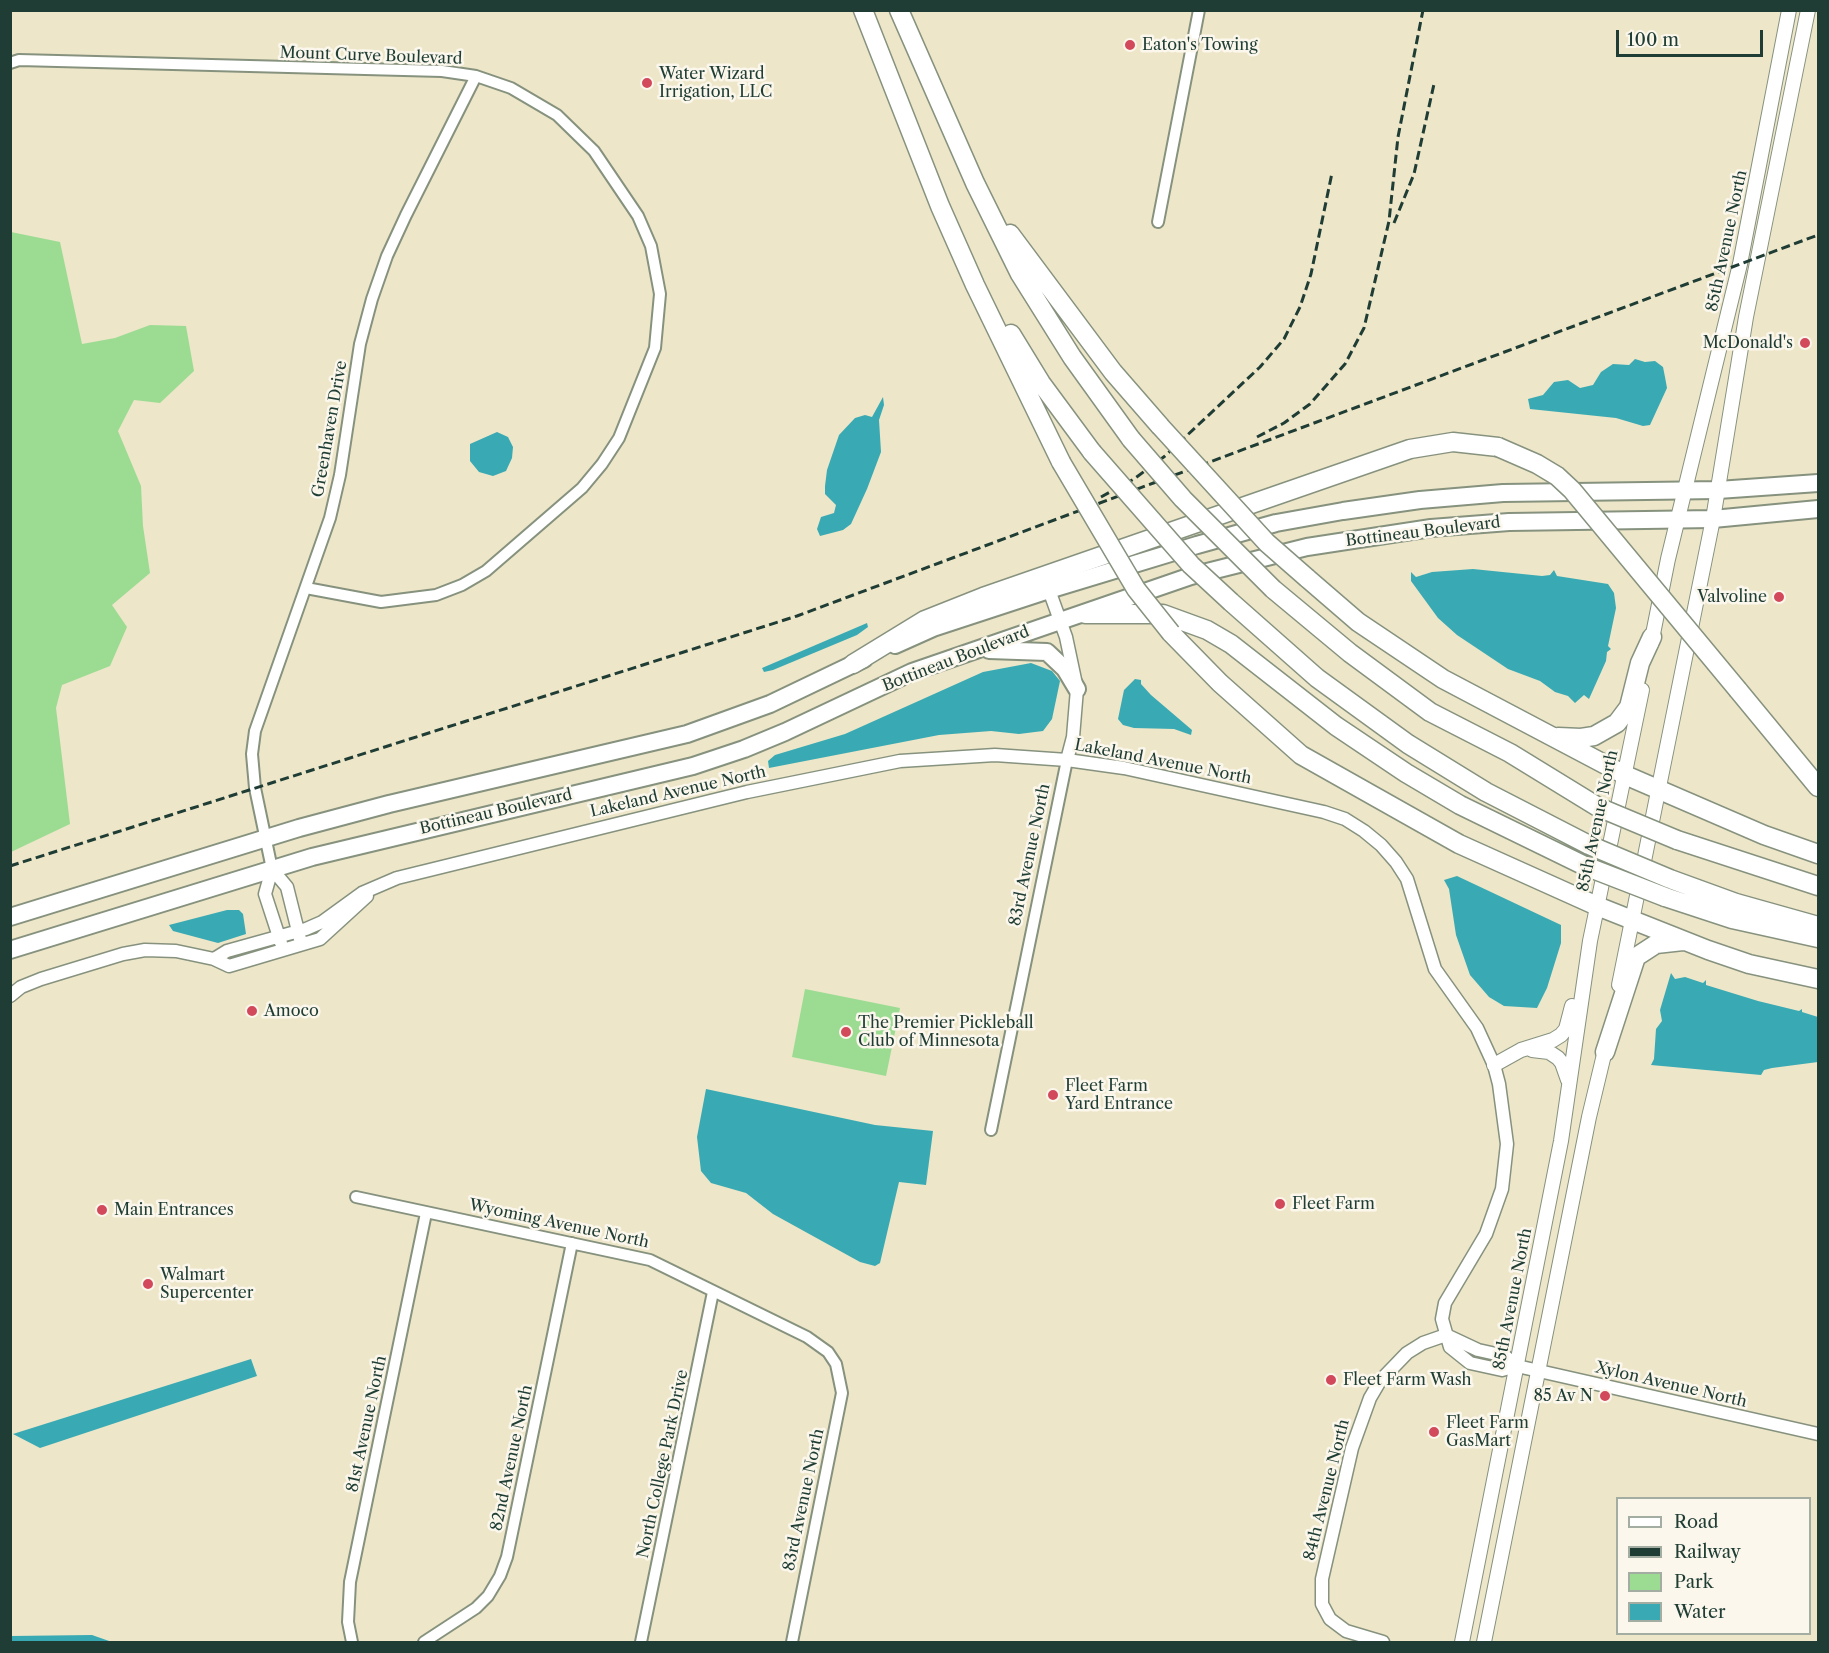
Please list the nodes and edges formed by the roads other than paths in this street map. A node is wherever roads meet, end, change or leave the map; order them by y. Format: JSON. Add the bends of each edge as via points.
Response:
{"nodes":[{"id":1,"x":863,"y":10,"type":"edge"},
{"id":2,"x":899,"y":10,"type":"edge"},
{"id":3,"x":1199,"y":10,"type":"edge"},
{"id":4,"x":1789,"y":10,"type":"edge"},
{"id":5,"x":1808,"y":10,"type":"edge"},
{"id":6,"x":1782,"y":48,"type":"junction"},
{"id":7,"x":1800,"y":51,"type":"junction"},
{"id":8,"x":10,"y":63,"type":"edge"},
{"id":9,"x":476,"y":76,"type":"junction"},
{"id":10,"x":1768,"y":120,"type":"junction"},
{"id":11,"x":1786,"y":123,"type":"junction"},
{"id":12,"x":975,"y":183,"type":"junction"},
{"id":13,"x":940,"y":206,"type":"junction"},
{"id":14,"x":1158,"y":222,"type":"dead end"},
{"id":15,"x":1818,"y":483,"type":"edge"},
{"id":16,"x":1684,"y":489,"type":"junction"},
{"id":17,"x":1718,"y":490,"type":"junction"},
{"id":18,"x":1818,"y":509,"type":"edge"},
{"id":19,"x":1678,"y":518,"type":"junction"},
{"id":20,"x":1713,"y":519,"type":"junction"},
{"id":21,"x":306,"y":588,"type":"junction"},
{"id":22,"x":1049,"y":590,"type":"junction"},
{"id":23,"x":1084,"y":614,"type":"junction"},
{"id":24,"x":1060,"y":620,"type":"junction"},
{"id":25,"x":1652,"y":637,"type":"junction"},
{"id":26,"x":973,"y":651,"type":"junction"},
{"id":27,"x":853,"y":664,"type":"junction"},
{"id":28,"x":1077,"y":689,"type":"junction"},
{"id":29,"x":1551,"y":736,"type":"junction"},
{"id":30,"x":1067,"y":760,"type":"junction"},
{"id":31,"x":1625,"y":775,"type":"junction"},
{"id":32,"x":1818,"y":787,"type":"edge"},
{"id":33,"x":1660,"y":790,"type":"junction"},
{"id":34,"x":265,"y":837,"type":"junction"},
{"id":35,"x":1818,"y":854,"type":"edge"},
{"id":36,"x":272,"y":869,"type":"junction"},
{"id":37,"x":1818,"y":886,"type":"edge"},
{"id":38,"x":372,"y":890,"type":"junction"},
{"id":39,"x":1597,"y":906,"type":"junction"},
{"id":40,"x":10,"y":917,"type":"edge"},
{"id":41,"x":1633,"y":919,"type":"junction"},
{"id":42,"x":1818,"y":926,"type":"edge"},
{"id":43,"x":298,"y":931,"type":"junction"},
{"id":44,"x":279,"y":936,"type":"junction"},
{"id":45,"x":1818,"y":939,"type":"edge"},
{"id":46,"x":1686,"y":941,"type":"junction"},
{"id":47,"x":301,"y":945,"type":"junction"},
{"id":48,"x":10,"y":950,"type":"edge"},
{"id":49,"x":283,"y":950,"type":"junction"},
{"id":50,"x":1587,"y":957,"type":"junction"},
{"id":51,"x":214,"y":959,"type":"junction"},
{"id":52,"x":1818,"y":979,"type":"edge"},
{"id":53,"x":10,"y":996,"type":"edge"},
{"id":54,"x":1521,"y":1050,"type":"junction"},
{"id":55,"x":1605,"y":1052,"type":"junction"},
{"id":56,"x":1494,"y":1065,"type":"junction"},
{"id":57,"x":1569,"y":1085,"type":"junction"},
{"id":58,"x":991,"y":1130,"type":"dead end"},
{"id":59,"x":356,"y":1197,"type":"dead end"},
{"id":60,"x":426,"y":1213,"type":"junction"},
{"id":61,"x":572,"y":1243,"type":"junction"},
{"id":62,"x":713,"y":1292,"type":"junction"},
{"id":63,"x":1446,"y":1335,"type":"junction"},
{"id":64,"x":836,"y":1364,"type":"joint"},
{"id":65,"x":1517,"y":1366,"type":"junction"},
{"id":66,"x":1538,"y":1371,"type":"junction"},
{"id":67,"x":1818,"y":1434,"type":"edge"},
{"id":68,"x":443,"y":1638,"type":"edge"},
{"id":69,"x":352,"y":1642,"type":"edge"},
{"id":70,"x":424,"y":1642,"type":"edge"},
{"id":71,"x":641,"y":1642,"type":"edge"},
{"id":72,"x":792,"y":1642,"type":"edge"},
{"id":73,"x":1383,"y":1642,"type":"edge"},
{"id":74,"x":1462,"y":1642,"type":"edge"},
{"id":75,"x":1484,"y":1642,"type":"edge"}],
"edges":[{"from":1,"to":13,"type":"highway"},
{"from":2,"to":12,"type":"highway"},
{"from":3,"to":14,"type":"street"},
{"from":4,"to":6,"type":"main road","name":"85th Avenue North"},
{"from":5,"to":7,"type":"main road","name":"85th Avenue North"},
{"from":6,"to":7,"type":"main road"},
{"from":6,"to":10,"type":"main road","name":"85th Avenue North"},
{"from":7,"to":11,"type":"main road","name":"85th Avenue North"},
{"from":8,"to":9,"type":"street","name":"Mount Curve Boulevard","via":[[19,60],[442,71]]},
{"from":9,"to":21,"type":"street","name":"Greenhaven Drive","via":[[401,225],[372,299],[360,344],[340,475]]},
{"from":9,"to":21,"type":"street","name":"Mount Curve Boulevard","via":[[511,88],[558,115],[594,151],[638,216],[651,246],[660,294],[655,348],[647,374],[619,438],[602,464],[559,509],[486,571],[436,595],[408,600],[381,602]]},
{"from":10,"to":11,"type":"main road"},
{"from":10,"to":16,"type":"main road","name":"85th Avenue North","via":[[1740,264]]},
{"from":11,"to":17,"type":"main road","name":"85th Avenue North","via":[[1746,317]]},
{"from":12,"to":29,"type":"highway","bridge":true,"via":[[1113,372],[1267,543],[1358,622],[1399,651]]},
{"from":12,"to":37,"type":"highway","bridge":true,"via":[[1020,274],[1090,384],[1183,499],[1273,589],[1430,712],[1510,753],[1598,807],[1677,840]]},
{"from":13,"to":39,"type":"highway","bridge":true,"via":[[1061,462],[1136,589],[1171,633],[1301,755],[1459,844]]},
{"from":13,"to":42,"type":"highway","bridge":true,"via":[[1041,383],[1092,452],[1191,565],[1317,678],[1408,744],[1486,792],[1589,844],[1736,903]]},
{"from":15,"to":17,"type":"highway","name":"Bottineau Boulevard"},
{"from":16,"to":17,"type":"highway","name":"Bottineau Boulevard"},
{"from":16,"to":19,"type":"main road","name":"85th Avenue North"},
{"from":16,"to":22,"type":"highway","name":"Bottineau Boulevard","via":[[1503,493],[1343,511],[1276,523]]},
{"from":17,"to":20,"type":"main road","name":"85th Avenue North"},
{"from":18,"to":20,"type":"highway","name":"Bottineau Boulevard"},
{"from":19,"to":20,"type":"highway","name":"Bottineau Boulevard"},
{"from":19,"to":23,"type":"highway","name":"Bottineau Boulevard","via":[[1509,522],[1352,539],[1191,576]]},
{"from":19,"to":25,"type":"main road","name":"85th Avenue North"},
{"from":20,"to":33,"type":"main road","name":"85th Avenue North"},
{"from":21,"to":34,"type":"street","name":"Greenhaven Drive","via":[[252,743],[255,788]]},
{"from":22,"to":24,"type":"street","name":"83rd Avenue North"},
{"from":22,"to":27,"type":"highway","name":"Bottineau Boulevard","via":[[933,628]]},
{"from":23,"to":24,"type":"highway","name":"Bottineau Boulevard"},
{"from":23,"to":45,"type":"highway","bridge":true,"via":[[1163,614],[1207,630],[1231,644],[1343,731],[1469,810],[1585,866],[1665,897],[1732,919]]},
{"from":24,"to":26,"type":"highway","name":"Bottineau Boulevard"},
{"from":24,"to":28,"type":"street","name":"83rd Avenue North"},
{"from":25,"to":29,"type":"highway","via":[[1640,663],[1629,707],[1617,723],[1603,733],[1581,738]]},
{"from":25,"to":31,"type":"main road","name":"85th Avenue North"},
{"from":26,"to":28,"type":"highway","via":[[1047,652],[1065,669]]},
{"from":26,"to":36,"type":"highway","name":"Bottineau Boulevard","via":[[912,672],[744,749],[693,765]]},
{"from":27,"to":32,"type":"highway","bridge":true,"via":[[925,620],[983,597],[1398,453],[1453,442],[1498,447],[1537,464],[1572,490]]},
{"from":27,"to":34,"type":"highway","name":"Bottineau Boulevard","via":[[770,704],[687,734]]},
{"from":28,"to":30,"type":"street","name":"83rd Avenue North"},
{"from":29,"to":31,"type":"highway"},
{"from":30,"to":38,"type":"street","name":"Lakeland Avenue North","via":[[958,756],[900,760],[431,869],[391,880]]},
{"from":30,"to":56,"type":"street","name":"Lakeland Avenue North","via":[[1124,768],[1324,812],[1364,831],[1381,845],[1407,879],[1434,969],[1477,1028]]},
{"from":30,"to":58,"type":"street","name":"83rd Avenue North"},
{"from":31,"to":33,"type":"highway"},
{"from":31,"to":39,"type":"main road","name":"85th Avenue North"},
{"from":33,"to":35,"type":"highway"},
{"from":33,"to":41,"type":"main road","name":"85th Avenue North"},
{"from":34,"to":36,"type":"street","name":"Greenhaven Drive"},
{"from":34,"to":40,"type":"highway","name":"Bottineau Boulevard"},
{"from":36,"to":43,"type":"street","via":[[287,887]]},
{"from":36,"to":44,"type":"street","via":[[265,894]]},
{"from":36,"to":48,"type":"highway","name":"Bottineau Boulevard"},
{"from":38,"to":43,"type":"street","name":"Lakeland Avenue North","via":[[322,922]]},
{"from":38,"to":47,"type":"street","name":"Lakeland Avenue North","via":[[328,934]]},
{"from":39,"to":41,"type":"highway"},
{"from":39,"to":50,"type":"main road","name":"85th Avenue North"},
{"from":41,"to":46,"type":"highway"},
{"from":41,"to":55,"type":"main road","name":"85th Avenue North"},
{"from":43,"to":44,"type":"street","name":"Lakeland Avenue North"},
{"from":43,"to":47,"type":"street"},
{"from":44,"to":49,"type":"street"},
{"from":44,"to":51,"type":"street","name":"Lakeland Avenue North","via":[[227,951]]},
{"from":46,"to":52,"type":"highway","via":[[1749,964]]},
{"from":46,"to":55,"type":"highway","via":[[1656,944],[1636,957]]},
{"from":47,"to":49,"type":"street","name":"Lakeland Avenue North"},
{"from":49,"to":51,"type":"street","name":"Lakeland Avenue North","via":[[229,966]]},
{"from":50,"to":54,"type":"main road","via":[[1575,987],[1566,1029],[1553,1040]]},
{"from":50,"to":57,"type":"main road","name":"85th Avenue North"},
{"from":51,"to":53,"type":"street","name":"Lakeland Avenue North","via":[[161,950],[123,954],[41,979]]},
{"from":54,"to":56,"type":"main road"},
{"from":54,"to":57,"type":"main road","via":[[1541,1050],[1558,1058]]},
{"from":55,"to":66,"type":"main road","name":"85th Avenue North"},
{"from":56,"to":63,"type":"street","name":"Lakeland Avenue North","via":[[1506,1123],[1502,1189],[1486,1234],[1445,1304],[1442,1319]]},
{"from":57,"to":65,"type":"main road","name":"85th Avenue North"},
{"from":59,"to":60,"type":"street","name":"Wyoming Avenue North"},
{"from":60,"to":61,"type":"street","name":"Wyoming Avenue North"},
{"from":60,"to":69,"type":"street","name":"81st Avenue North","via":[[350,1582],[348,1622]]},
{"from":61,"to":62,"type":"street","name":"Wyoming Avenue North","via":[[650,1260]]},
{"from":61,"to":68,"type":"street","name":"82nd Avenue North","via":[[501,1576],[477,1608]]},
{"from":62,"to":64,"type":"street","name":"Wyoming Avenue North","via":[[818,1343]]},
{"from":62,"to":71,"type":"street","name":"North College Park Drive"},
{"from":63,"to":65,"type":"street","via":[[1478,1350],[1505,1356]]},
{"from":63,"to":73,"type":"street","name":"84th Avenue North","via":[[1423,1343],[1390,1369],[1370,1398],[1346,1468],[1322,1579],[1322,1604],[1330,1619],[1346,1631]]},
{"from":64,"to":72,"type":"street","name":"83rd Avenue North","via":[[841,1378],[840,1408]]},
{"from":65,"to":66,"type":"street","name":"Xylon Avenue North"},
{"from":65,"to":74,"type":"main road","name":"85th Avenue North"},
{"from":66,"to":67,"type":"street","name":"Xylon Avenue North"},
{"from":66,"to":75,"type":"main road","name":"85th Avenue North"},
{"from":68,"to":70,"type":"street","name":"82nd Avenue North"}]}
